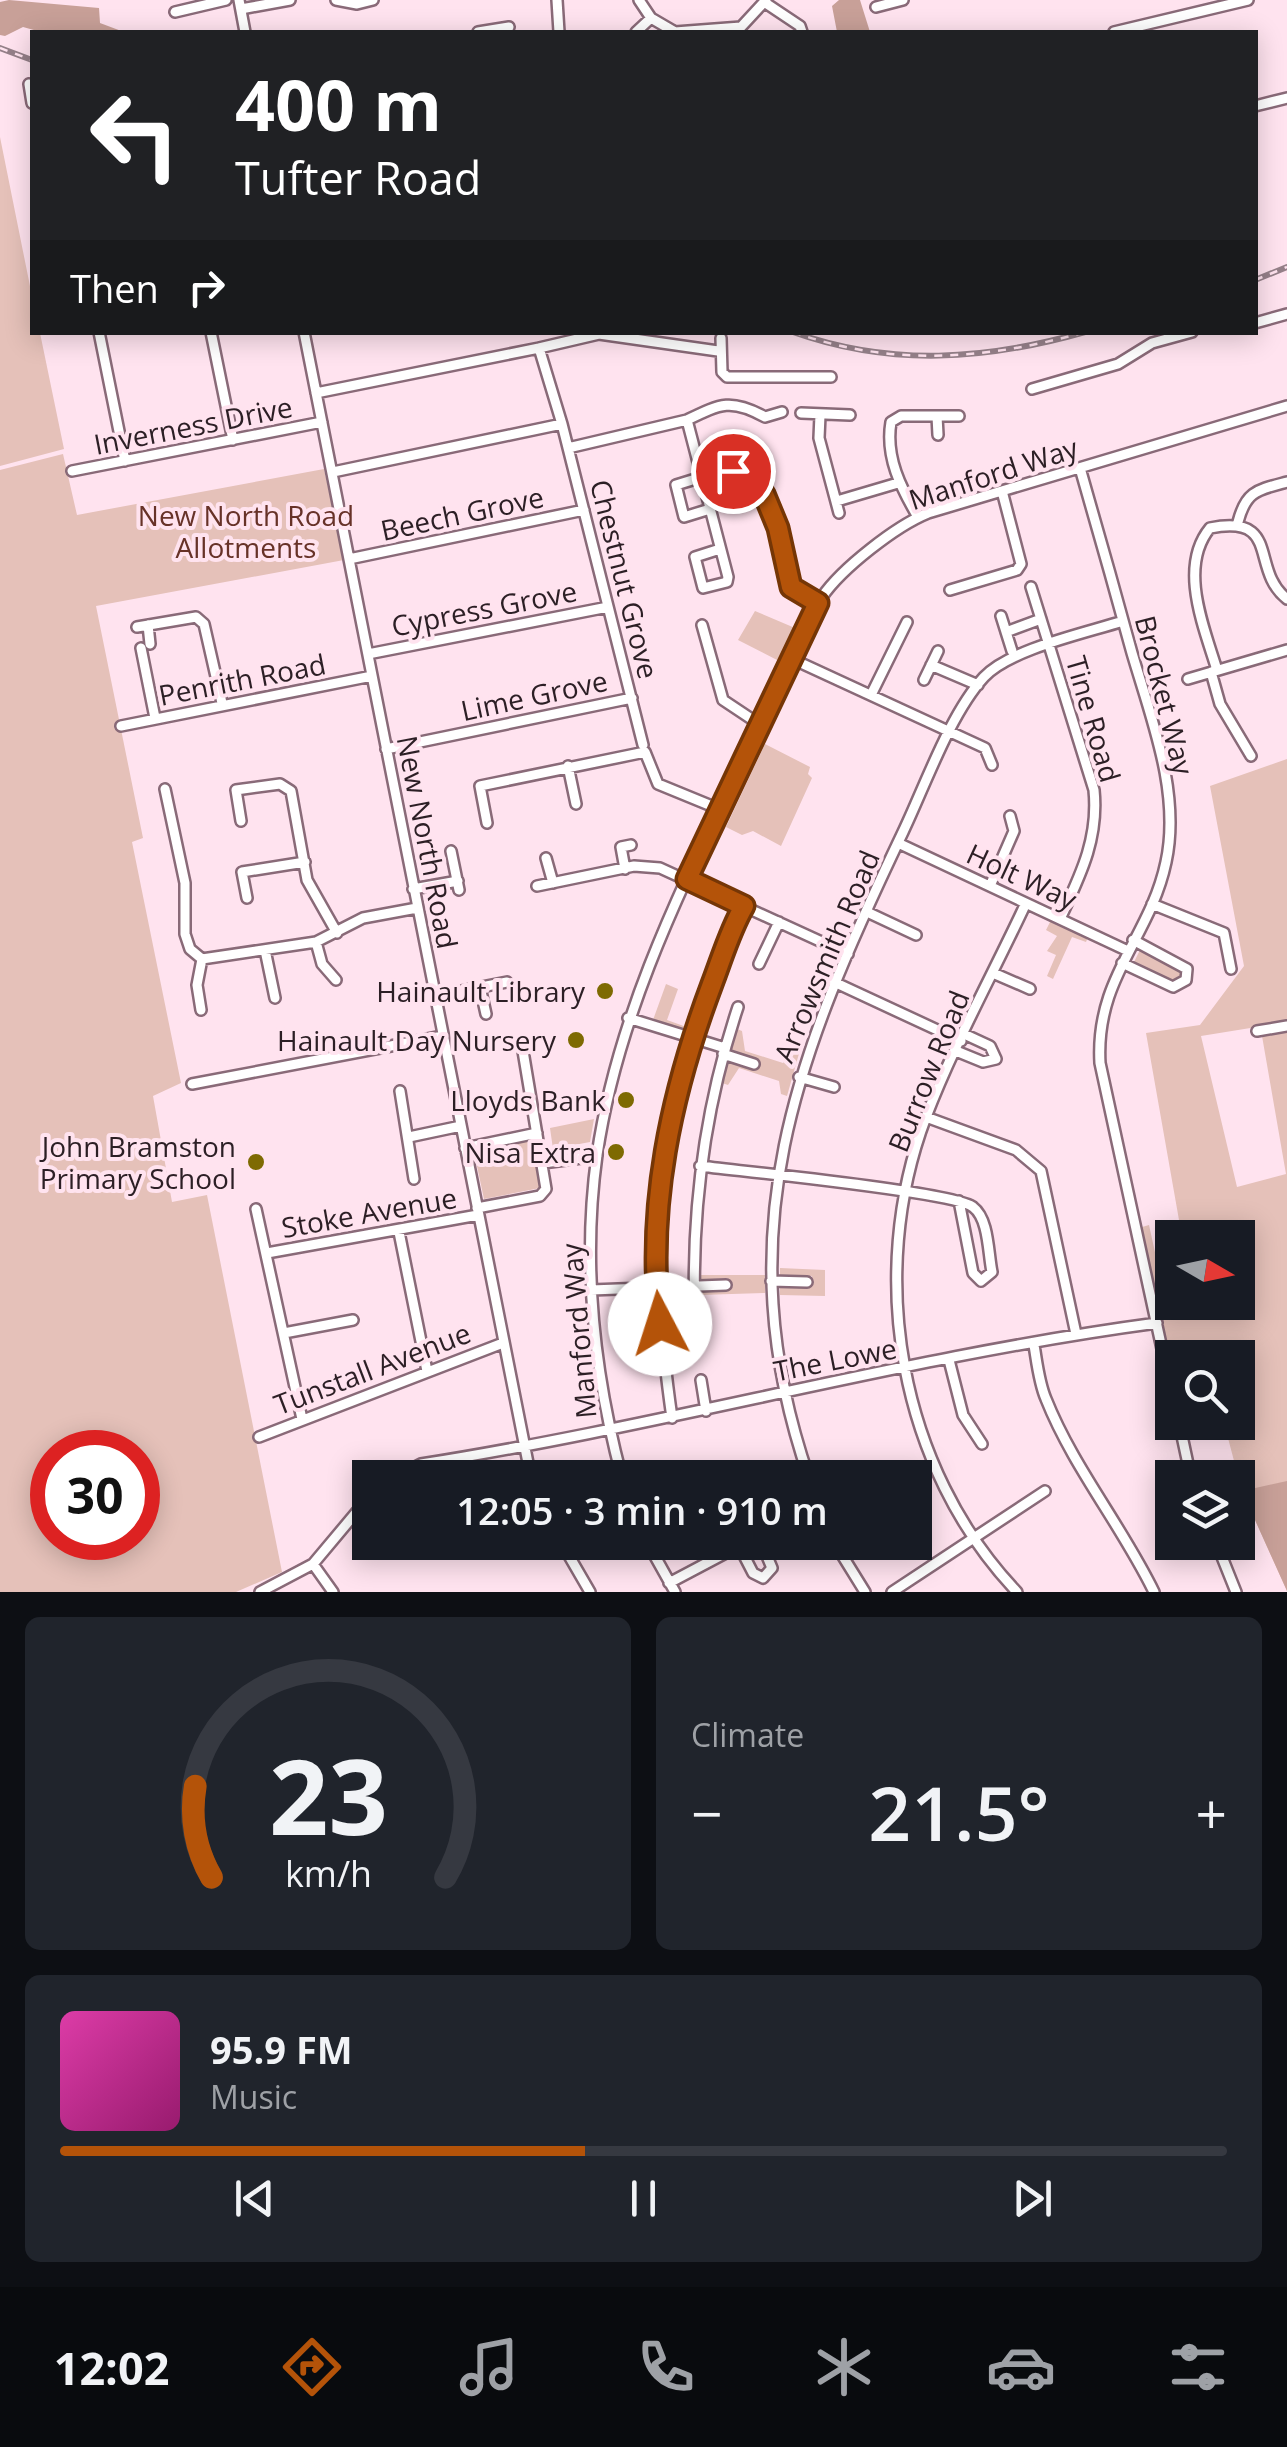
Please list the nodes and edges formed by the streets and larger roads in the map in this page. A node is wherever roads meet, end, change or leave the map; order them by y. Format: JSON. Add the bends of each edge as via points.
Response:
{"nodes":[{"id":1,"x":226,"y":0,"type":"edge"},
{"id":2,"x":290,"y":0,"type":"edge"},
{"id":3,"x":336,"y":0,"type":"edge"},
{"id":4,"x":373,"y":0,"type":"edge"},
{"id":5,"x":556,"y":0,"type":"edge"},
{"id":6,"x":638,"y":0,"type":"edge"},
{"id":7,"x":903,"y":0,"type":"edge"},
{"id":8,"x":1248,"y":0,"type":"edge"},
{"id":9,"x":765,"y":1,"type":"edge"},
{"id":10,"x":240,"y":5,"type":"edge"},
{"id":11,"x":876,"y":7,"type":"dead end"},
{"id":12,"x":175,"y":12,"type":"dead end"},
{"id":13,"x":651,"y":18,"type":"junction"},
{"id":14,"x":509,"y":27,"type":"dead end"},
{"id":15,"x":245,"y":30,"type":"edge"},
{"id":16,"x":490,"y":30,"type":"edge"},
{"id":17,"x":559,"y":30,"type":"edge"},
{"id":18,"x":638,"y":30,"type":"edge"},
{"id":19,"x":672,"y":30,"type":"edge"},
{"id":20,"x":701,"y":30,"type":"edge"},
{"id":21,"x":801,"y":30,"type":"edge"},
{"id":22,"x":1122,"y":30,"type":"edge"},
{"id":23,"x":29,"y":84,"type":"dead end"},
{"id":24,"x":30,"y":90,"type":"edge"},
{"id":25,"x":1287,"y":98,"type":"edge"},
{"id":26,"x":1258,"y":105,"type":"edge"},
{"id":27,"x":1287,"y":314,"type":"edge"},
{"id":28,"x":1258,"y":322,"type":"edge"},
{"id":29,"x":100,"y":335,"type":"edge"},
{"id":30,"x":212,"y":335,"type":"edge"},
{"id":31,"x":305,"y":335,"type":"edge"},
{"id":32,"x":581,"y":335,"type":"edge"},
{"id":33,"x":605,"y":335,"type":"edge"},
{"id":34,"x":1181,"y":335,"type":"edge"},
{"id":35,"x":721,"y":338,"type":"dead end"},
{"id":36,"x":539,"y":348,"type":"junction"},
{"id":37,"x":718,"y":351,"type":"junction"},
{"id":38,"x":831,"y":377,"type":"dead end"},
{"id":39,"x":1032,"y":389,"type":"dead end"},
{"id":40,"x":316,"y":393,"type":"junction"},
{"id":41,"x":1287,"y":406,"type":"edge"},
{"id":42,"x":782,"y":412,"type":"dead end"},
{"id":43,"x":801,"y":413,"type":"dead end"},
{"id":44,"x":820,"y":415,"type":"junction"},
{"id":45,"x":850,"y":416,"type":"dead end"},
{"id":46,"x":937,"y":416,"type":"junction"},
{"id":47,"x":958,"y":416,"type":"dead end"},
{"id":48,"x":687,"y":420,"type":"junction"},
{"id":49,"x":322,"y":422,"type":"junction"},
{"id":50,"x":562,"y":424,"type":"junction"},
{"id":51,"x":938,"y":434,"type":"dead end"},
{"id":52,"x":233,"y":440,"type":"junction"},
{"id":53,"x":568,"y":448,"type":"junction"},
{"id":54,"x":125,"y":461,"type":"junction"},
{"id":55,"x":1080,"y":468,"type":"junction"},
{"id":56,"x":72,"y":471,"type":"dead end"},
{"id":57,"x":733,"y":471,"type":"dead end"},
{"id":58,"x":333,"y":472,"type":"junction"},
{"id":59,"x":702,"y":478,"type":"junction"},
{"id":60,"x":1287,"y":482,"type":"edge"},
{"id":61,"x":898,"y":483,"type":"junction"},
{"id":62,"x":1002,"y":492,"type":"junction"},
{"id":63,"x":836,"y":501,"type":"junction"},
{"id":64,"x":710,"y":509,"type":"junction"},
{"id":65,"x":584,"y":510,"type":"junction"},
{"id":66,"x":839,"y":513,"type":"dead end"},
{"id":67,"x":918,"y":517,"type":"junction"},
{"id":68,"x":1238,"y":522,"type":"junction"},
{"id":69,"x":720,"y":549,"type":"junction"},
{"id":70,"x":350,"y":560,"type":"junction"},
{"id":71,"x":1031,"y":587,"type":"dead end"},
{"id":72,"x":950,"y":590,"type":"dead end"},
{"id":73,"x":1287,"y":599,"type":"edge"},
{"id":74,"x":818,"y":603,"type":"junction"},
{"id":75,"x":608,"y":607,"type":"junction"},
{"id":76,"x":1001,"y":616,"type":"dead end"},
{"id":77,"x":1041,"y":619,"type":"junction"},
{"id":78,"x":1124,"y":621,"type":"junction"},
{"id":79,"x":702,"y":626,"type":"dead end"},
{"id":80,"x":907,"y":629,"type":"dead end"},
{"id":81,"x":1006,"y":632,"type":"junction"},
{"id":82,"x":1049,"y":645,"type":"junction"},
{"id":83,"x":1287,"y":650,"type":"edge"},
{"id":84,"x":938,"y":651,"type":"dead end"},
{"id":85,"x":1012,"y":651,"type":"dead end"},
{"id":86,"x":368,"y":654,"type":"junction"},
{"id":87,"x":790,"y":658,"type":"junction"},
{"id":88,"x":932,"y":665,"type":"junction"},
{"id":89,"x":1214,"y":671,"type":"junction"},
{"id":90,"x":372,"y":676,"type":"junction"},
{"id":91,"x":1188,"y":679,"type":"dead end"},
{"id":92,"x":924,"y":680,"type":"dead end"},
{"id":93,"x":978,"y":685,"type":"junction"},
{"id":94,"x":871,"y":694,"type":"junction"},
{"id":95,"x":632,"y":698,"type":"junction"},
{"id":96,"x":222,"y":703,"type":"junction"},
{"id":97,"x":155,"y":718,"type":"junction"},
{"id":98,"x":759,"y":724,"type":"junction"},
{"id":99,"x":120,"y":726,"type":"dead end"},
{"id":100,"x":952,"y":731,"type":"junction"},
{"id":101,"x":643,"y":745,"type":"dead end"},
{"id":102,"x":386,"y":749,"type":"junction"},
{"id":103,"x":1251,"y":756,"type":"dead end"},
{"id":104,"x":992,"y":765,"type":"dead end"},
{"id":105,"x":568,"y":766,"type":"junction"},
{"id":106,"x":165,"y":789,"type":"dead end"},
{"id":107,"x":576,"y":804,"type":"dead end"},
{"id":108,"x":719,"y":809,"type":"junction"},
{"id":109,"x":1010,"y":816,"type":"dead end"},
{"id":110,"x":241,"y":821,"type":"dead end"},
{"id":111,"x":487,"y":823,"type":"dead end"},
{"id":112,"x":898,"y":843,"type":"junction"},
{"id":113,"x":631,"y":845,"type":"dead end"},
{"id":114,"x":451,"y":851,"type":"dead end"},
{"id":115,"x":546,"y":858,"type":"dead end"},
{"id":116,"x":305,"y":862,"type":"junction"},
{"id":117,"x":625,"y":869,"type":"junction"},
{"id":118,"x":687,"y":879,"type":"junction"},
{"id":119,"x":553,"y":883,"type":"junction"},
{"id":120,"x":538,"y":886,"type":"dead end"},
{"id":121,"x":990,"y":886,"type":"junction"},
{"id":122,"x":413,"y":889,"type":"junction"},
{"id":123,"x":247,"y":898,"type":"dead end"},
{"id":124,"x":1026,"y":903,"type":"junction"},
{"id":125,"x":1152,"y":904,"type":"junction"},
{"id":126,"x":744,"y":906,"type":"junction"},
{"id":127,"x":417,"y":908,"type":"junction"},
{"id":128,"x":866,"y":912,"type":"junction"},
{"id":129,"x":1060,"y":919,"type":"junction"},
{"id":130,"x":779,"y":922,"type":"junction"},
{"id":131,"x":337,"y":932,"type":"junction"},
{"id":132,"x":916,"y":935,"type":"dead end"},
{"id":133,"x":1133,"y":940,"type":"junction"},
{"id":134,"x":316,"y":942,"type":"junction"},
{"id":135,"x":265,"y":950,"type":"junction"},
{"id":136,"x":1128,"y":951,"type":"junction"},
{"id":137,"x":848,"y":954,"type":"junction"},
{"id":138,"x":202,"y":959,"type":"junction"},
{"id":139,"x":1122,"y":963,"type":"junction"},
{"id":140,"x":759,"y":964,"type":"dead end"},
{"id":141,"x":1232,"y":969,"type":"dead end"},
{"id":142,"x":993,"y":973,"type":"junction"},
{"id":143,"x":336,"y":980,"type":"dead end"},
{"id":144,"x":507,"y":982,"type":"dead end"},
{"id":145,"x":834,"y":982,"type":"junction"},
{"id":146,"x":480,"y":987,"type":"junction"},
{"id":147,"x":1030,"y":989,"type":"dead end"},
{"id":148,"x":435,"y":996,"type":"junction"},
{"id":149,"x":275,"y":998,"type":"dead end"},
{"id":150,"x":738,"y":1008,"type":"dead end"},
{"id":151,"x":202,"y":1010,"type":"dead end"},
{"id":152,"x":486,"y":1014,"type":"dead end"},
{"id":153,"x":628,"y":1018,"type":"junction"},
{"id":154,"x":1287,"y":1026,"type":"edge"},
{"id":155,"x":1257,"y":1030,"type":"dead end"},
{"id":156,"x":443,"y":1036,"type":"junction"},
{"id":157,"x":692,"y":1037,"type":"junction"},
{"id":158,"x":961,"y":1042,"type":"junction"},
{"id":159,"x":523,"y":1051,"type":"dead end"},
{"id":160,"x":724,"y":1051,"type":"junction"},
{"id":161,"x":754,"y":1064,"type":"dead end"},
{"id":162,"x":800,"y":1076,"type":"junction"},
{"id":163,"x":192,"y":1084,"type":"dead end"},
{"id":164,"x":834,"y":1087,"type":"dead end"},
{"id":165,"x":400,"y":1091,"type":"dead end"},
{"id":166,"x":926,"y":1116,"type":"junction"},
{"id":167,"x":461,"y":1126,"type":"junction"},
{"id":168,"x":537,"y":1133,"type":"junction"},
{"id":169,"x":409,"y":1137,"type":"junction"},
{"id":170,"x":465,"y":1148,"type":"junction"},
{"id":171,"x":597,"y":1156,"type":"junction"},
{"id":172,"x":543,"y":1164,"type":"junction"},
{"id":173,"x":700,"y":1166,"type":"junction"},
{"id":174,"x":777,"y":1175,"type":"junction"},
{"id":175,"x":414,"y":1180,"type":"dead end"},
{"id":176,"x":906,"y":1193,"type":"junction"},
{"id":177,"x":960,"y":1201,"type":"junction"},
{"id":178,"x":256,"y":1208,"type":"dead end"},
{"id":179,"x":478,"y":1212,"type":"junction"},
{"id":180,"x":399,"y":1232,"type":"junction"},
{"id":181,"x":267,"y":1253,"type":"junction"},
{"id":182,"x":771,"y":1281,"type":"junction"},
{"id":183,"x":807,"y":1282,"type":"dead end"},
{"id":184,"x":656,"y":1286,"type":"junction"},
{"id":185,"x":694,"y":1286,"type":"junction"},
{"id":186,"x":726,"y":1286,"type":"dead end"},
{"id":187,"x":591,"y":1290,"type":"junction"},
{"id":188,"x":694,"y":1319,"type":"dead end"},
{"id":189,"x":353,"y":1320,"type":"dead end"},
{"id":190,"x":1157,"y":1323,"type":"junction"},
{"id":191,"x":284,"y":1333,"type":"junction"},
{"id":192,"x":1076,"y":1334,"type":"junction"},
{"id":193,"x":1161,"y":1340,"type":"edge"},
{"id":194,"x":503,"y":1343,"type":"junction"},
{"id":195,"x":1034,"y":1346,"type":"junction"},
{"id":196,"x":948,"y":1360,"type":"junction"},
{"id":197,"x":905,"y":1368,"type":"junction"},
{"id":198,"x":427,"y":1371,"type":"junction"},
{"id":199,"x":701,"y":1380,"type":"dead end"},
{"id":200,"x":783,"y":1391,"type":"junction"},
{"id":201,"x":706,"y":1412,"type":"junction"},
{"id":202,"x":672,"y":1418,"type":"junction"},
{"id":203,"x":302,"y":1419,"type":"junction"},
{"id":204,"x":609,"y":1430,"type":"junction"},
{"id":205,"x":259,"y":1438,"type":"dead end"},
{"id":206,"x":982,"y":1444,"type":"dead end"},
{"id":207,"x":522,"y":1447,"type":"junction"},
{"id":208,"x":445,"y":1460,"type":"edge"},
{"id":209,"x":526,"y":1460,"type":"edge"},
{"id":210,"x":617,"y":1460,"type":"edge"},
{"id":211,"x":804,"y":1460,"type":"edge"},
{"id":212,"x":1045,"y":1490,"type":"dead end"},
{"id":213,"x":352,"y":1517,"type":"edge"},
{"id":214,"x":975,"y":1538,"type":"junction"},
{"id":215,"x":571,"y":1560,"type":"edge"},
{"id":216,"x":657,"y":1560,"type":"edge"},
{"id":217,"x":714,"y":1560,"type":"edge"},
{"id":218,"x":747,"y":1560,"type":"edge"},
{"id":219,"x":769,"y":1560,"type":"edge"},
{"id":220,"x":845,"y":1560,"type":"edge"},
{"id":221,"x":1223,"y":1560,"type":"edge"},
{"id":222,"x":313,"y":1564,"type":"junction"},
{"id":223,"x":672,"y":1588,"type":"edge"},
{"id":224,"x":260,"y":1592,"type":"edge"},
{"id":225,"x":333,"y":1592,"type":"edge"},
{"id":226,"x":590,"y":1592,"type":"edge"},
{"id":227,"x":865,"y":1592,"type":"edge"},
{"id":228,"x":892,"y":1592,"type":"edge"},
{"id":229,"x":1017,"y":1592,"type":"edge"},
{"id":230,"x":1154,"y":1592,"type":"edge"},
{"id":231,"x":1236,"y":1592,"type":"edge"}],
"edges":[{"from":1,"to":12,"type":"street"},
{"from":2,"to":10,"type":"street"},
{"from":3,"to":4,"type":"street"},
{"from":5,"to":17,"type":"street"},
{"from":6,"to":13,"type":"street"},
{"from":7,"to":11,"type":"street"},
{"from":8,"to":22,"type":"street"},
{"from":9,"to":20,"type":"street","via":[[741,27]]},
{"from":9,"to":21,"type":"street"},
{"from":10,"to":15,"type":"street"},
{"from":13,"to":18,"type":"street"},
{"from":13,"to":19,"type":"street"},
{"from":14,"to":16,"type":"street"},
{"from":23,"to":24,"type":"street"},
{"from":25,"to":26,"type":"street"},
{"from":27,"to":28,"type":"street"},
{"from":29,"to":54,"type":"street"},
{"from":30,"to":52,"type":"street"},
{"from":31,"to":40,"type":"street","name":"New North Road"},
{"from":32,"to":36,"type":"street"},
{"from":33,"to":37,"type":"street"},
{"from":34,"to":39,"type":"street","via":[[1118,364]]},
{"from":35,"to":37,"type":"street"},
{"from":36,"to":40,"type":"street"},
{"from":36,"to":50,"type":"street","name":"Chestnut Grove"},
{"from":37,"to":38,"type":"street","via":[[726,377]]},
{"from":40,"to":49,"type":"street","name":"New North Road"},
{"from":41,"to":55,"type":"street","name":"Manford Way"},
{"from":42,"to":48,"type":"street","via":[[764,416],[742,404],[719,405]]},
{"from":43,"to":44,"type":"street"},
{"from":44,"to":45,"type":"street"},
{"from":44,"to":63,"type":"street","via":[[819,438]]},
{"from":46,"to":47,"type":"street"},
{"from":46,"to":51,"type":"street"},
{"from":46,"to":61,"type":"street","via":[[892,422],[888,438]]},
{"from":48,"to":53,"type":"street"},
{"from":48,"to":59,"type":"street"},
{"from":49,"to":52,"type":"street","name":"Inverness Drive"},
{"from":49,"to":58,"type":"street","name":"New North Road"},
{"from":50,"to":53,"type":"street","name":"Chestnut Grove"},
{"from":50,"to":58,"type":"street"},
{"from":52,"to":54,"type":"street","name":"Inverness Drive"},
{"from":53,"to":65,"type":"street","name":"Chestnut Grove"},
{"from":54,"to":56,"type":"street","name":"Inverness Drive"},
{"from":55,"to":62,"type":"street","name":"Manford Way"},
{"from":55,"to":78,"type":"street","name":"Brocket Way"},
{"from":57,"to":74,"type":"street","via":[[764,494],[791,587]]},
{"from":58,"to":70,"type":"street","name":"New North Road"},
{"from":59,"to":64,"type":"street"},
{"from":59,"to":64,"type":"street","via":[[676,485],[684,517]]},
{"from":60,"to":68,"type":"street","via":[[1252,490]]},
{"from":61,"to":63,"type":"street"},
{"from":61,"to":67,"type":"street"},
{"from":62,"to":67,"type":"street","name":"Manford Way"},
{"from":62,"to":72,"type":"street","via":[[1022,560],[1017,570]]},
{"from":63,"to":66,"type":"street"},
{"from":64,"to":69,"type":"street"},
{"from":65,"to":70,"type":"street","name":"Beech Grove"},
{"from":65,"to":75,"type":"street","name":"Chestnut Grove"},
{"from":67,"to":74,"type":"street","name":"Manford Way","via":[[888,535]]},
{"from":68,"to":73,"type":"street","via":[[1258,538],[1276,590]]},
{"from":68,"to":89,"type":"street","via":[[1210,528],[1199,542],[1194,575]]},
{"from":69,"to":69,"type":"street","via":[[727,582],[703,588],[695,557]]},
{"from":70,"to":86,"type":"street","name":"New North Road"},
{"from":71,"to":77,"type":"street","name":"Tine Road"},
{"from":74,"to":87,"type":"street","name":"Manford Way"},
{"from":75,"to":86,"type":"street","name":"Cypress Grove"},
{"from":75,"to":95,"type":"street","name":"Chestnut Grove"},
{"from":76,"to":81,"type":"street"},
{"from":77,"to":81,"type":"street"},
{"from":77,"to":82,"type":"street","name":"Tine Road"},
{"from":78,"to":82,"type":"street","name":"Arrowsmith Road"},
{"from":78,"to":125,"type":"street","name":"Brocket Way","via":[[1162,759],[1170,816],[1166,862]]},
{"from":79,"to":98,"type":"street","via":[[723,700]]},
{"from":80,"to":94,"type":"street"},
{"from":81,"to":85,"type":"street"},
{"from":82,"to":93,"type":"street","name":"Arrowsmith Road","via":[[999,665]]},
{"from":82,"to":129,"type":"street","name":"Tine Road","via":[[1097,816],[1086,864]]},
{"from":83,"to":89,"type":"street"},
{"from":84,"to":88,"type":"street"},
{"from":86,"to":90,"type":"street","name":"New North Road"},
{"from":87,"to":94,"type":"street"},
{"from":87,"to":98,"type":"street","name":"Manford Way"},
{"from":88,"to":92,"type":"street"},
{"from":88,"to":93,"type":"street"},
{"from":89,"to":91,"type":"street"},
{"from":89,"to":103,"type":"street","via":[[1220,704]]},
{"from":90,"to":96,"type":"street","name":"Penrith Road"},
{"from":90,"to":102,"type":"street","name":"New North Road"},
{"from":93,"to":100,"type":"street","name":"Arrowsmith Road"},
{"from":94,"to":100,"type":"street"},
{"from":95,"to":101,"type":"street","name":"Chestnut Grove"},
{"from":95,"to":102,"type":"street","name":"Lime Grove"},
{"from":96,"to":97,"type":"street","name":"Penrith Road"},
{"from":96,"to":97,"type":"street","via":[[204,624],[196,617],[142,626]]},
{"from":97,"to":99,"type":"street","name":"Penrith Road"},
{"from":98,"to":108,"type":"street","name":"Manford Way"},
{"from":100,"to":104,"type":"street","via":[[985,748]]},
{"from":100,"to":112,"type":"street","name":"Arrowsmith Road"},
{"from":102,"to":122,"type":"street","name":"New North Road"},
{"from":105,"to":107,"type":"street"},
{"from":105,"to":108,"type":"street","via":[[645,752],[658,784]]},
{"from":105,"to":111,"type":"street","via":[[480,786]]},
{"from":106,"to":138,"type":"street","via":[[185,882],[185,934]]},
{"from":108,"to":118,"type":"street","name":"Manford Way"},
{"from":109,"to":121,"type":"street","via":[[1014,831]]},
{"from":110,"to":116,"type":"street","via":[[236,790],[280,784],[291,791]]},
{"from":112,"to":121,"type":"street","name":"Holt Way"},
{"from":112,"to":128,"type":"street","name":"Arrowsmith Road"},
{"from":113,"to":117,"type":"street","via":[[621,847]]},
{"from":114,"to":122,"type":"street","via":[[458,886]]},
{"from":115,"to":119,"type":"street"},
{"from":116,"to":123,"type":"street","via":[[242,872]]},
{"from":116,"to":131,"type":"street"},
{"from":117,"to":118,"type":"street","via":[[660,868]]},
{"from":117,"to":119,"type":"street"},
{"from":118,"to":126,"type":"street"},
{"from":118,"to":153,"type":"street","name":"Manford Way"},
{"from":119,"to":120,"type":"street"},
{"from":121,"to":124,"type":"street","name":"Holt Way"},
{"from":122,"to":127,"type":"street","name":"New North Road"},
{"from":124,"to":129,"type":"street","name":"Holt Way"},
{"from":124,"to":142,"type":"street","name":"Burrow Road"},
{"from":125,"to":133,"type":"street","name":"Brocket Way"},
{"from":125,"to":141,"type":"street","via":[[1224,933]]},
{"from":126,"to":130,"type":"street"},
{"from":126,"to":157,"type":"street"},
{"from":127,"to":131,"type":"street","via":[[363,918]]},
{"from":127,"to":148,"type":"street","name":"New North Road"},
{"from":128,"to":132,"type":"street"},
{"from":128,"to":137,"type":"street","name":"Arrowsmith Road"},
{"from":129,"to":136,"type":"street","name":"Holt Way"},
{"from":130,"to":137,"type":"street"},
{"from":130,"to":140,"type":"street"},
{"from":131,"to":134,"type":"street"},
{"from":133,"to":136,"type":"street","name":"Brocket Way"},
{"from":133,"to":139,"type":"street","via":[[1184,966],[1186,980],[1173,987]]},
{"from":134,"to":135,"type":"street"},
{"from":134,"to":143,"type":"street"},
{"from":135,"to":138,"type":"street"},
{"from":135,"to":149,"type":"street"},
{"from":136,"to":139,"type":"street","name":"Brocket Way"},
{"from":137,"to":145,"type":"street","name":"Arrowsmith Road"},
{"from":138,"to":151,"type":"street"},
{"from":139,"to":190,"type":"street","name":"Brocket Way","via":[[1098,1027],[1100,1063]]},
{"from":142,"to":147,"type":"street"},
{"from":142,"to":158,"type":"street","name":"Burrow Road"},
{"from":144,"to":146,"type":"street"},
{"from":145,"to":158,"type":"street"},
{"from":145,"to":162,"type":"street","name":"Arrowsmith Road"},
{"from":146,"to":148,"type":"street"},
{"from":146,"to":152,"type":"street"},
{"from":148,"to":156,"type":"street","name":"New North Road"},
{"from":150,"to":160,"type":"street"},
{"from":153,"to":157,"type":"street"},
{"from":153,"to":171,"type":"street","name":"Manford Way"},
{"from":154,"to":155,"type":"street"},
{"from":156,"to":163,"type":"street"},
{"from":156,"to":167,"type":"street","name":"New North Road"},
{"from":157,"to":160,"type":"street"},
{"from":157,"to":184,"type":"street","via":[[658,1190]]},
{"from":158,"to":166,"type":"street","name":"Burrow Road"},
{"from":159,"to":168,"type":"street"},
{"from":160,"to":161,"type":"street"},
{"from":160,"to":173,"type":"street"},
{"from":162,"to":164,"type":"street"},
{"from":162,"to":174,"type":"street","name":"Arrowsmith Road"},
{"from":165,"to":169,"type":"street"},
{"from":166,"to":176,"type":"street","name":"Burrow Road"},
{"from":166,"to":192,"type":"street","via":[[1016,1150],[1041,1171]]},
{"from":167,"to":169,"type":"street"},
{"from":167,"to":170,"type":"street","name":"New North Road"},
{"from":168,"to":170,"type":"street"},
{"from":168,"to":172,"type":"street"},
{"from":169,"to":175,"type":"street"},
{"from":170,"to":179,"type":"street","name":"New North Road"},
{"from":171,"to":172,"type":"street"},
{"from":171,"to":187,"type":"street","name":"Manford Way"},
{"from":172,"to":179,"type":"street","name":"Stoke Avenue","via":[[543,1194]]},
{"from":173,"to":174,"type":"street"},
{"from":173,"to":185,"type":"street"},
{"from":174,"to":176,"type":"street"},
{"from":174,"to":182,"type":"street","name":"Arrowsmith Road"},
{"from":176,"to":177,"type":"street"},
{"from":176,"to":197,"type":"street","name":"Burrow Road","via":[[894,1295]]},
{"from":177,"to":177,"type":"street","via":[[976,1208],[982,1221],[988,1279],[973,1273]]},
{"from":178,"to":181,"type":"street"},
{"from":179,"to":180,"type":"street","name":"Stoke Avenue"},
{"from":179,"to":194,"type":"street","name":"New North Road"},
{"from":180,"to":181,"type":"street","name":"Stoke Avenue"},
{"from":180,"to":198,"type":"street"},
{"from":181,"to":191,"type":"street"},
{"from":182,"to":183,"type":"street"},
{"from":182,"to":200,"type":"street","name":"Arrowsmith Road"},
{"from":184,"to":185,"type":"street"},
{"from":184,"to":187,"type":"street"},
{"from":184,"to":202,"type":"street"},
{"from":185,"to":186,"type":"street"},
{"from":185,"to":188,"type":"street"},
{"from":187,"to":204,"type":"street","name":"Manford Way"},
{"from":189,"to":191,"type":"street"},
{"from":190,"to":192,"type":"street","name":"The Lowe"},
{"from":190,"to":193,"type":"street","name":"Brocket Way"},
{"from":191,"to":203,"type":"street"},
{"from":192,"to":195,"type":"street","name":"The Lowe"},
{"from":194,"to":198,"type":"street","name":"Tunstall Avenue"},
{"from":194,"to":207,"type":"street","name":"New North Road"},
{"from":195,"to":196,"type":"street","name":"The Lowe"},
{"from":195,"to":230,"type":"street","via":[[1044,1396],[1065,1440]]},
{"from":196,"to":197,"type":"street","name":"The Lowe"},
{"from":196,"to":206,"type":"street"},
{"from":197,"to":200,"type":"street","name":"The Lowe"},
{"from":197,"to":214,"type":"street","name":"Burrow Road","via":[[919,1426]]},
{"from":198,"to":203,"type":"street","name":"Tunstall Avenue"},
{"from":199,"to":201,"type":"street"},
{"from":200,"to":201,"type":"street","name":"The Lowe"},
{"from":200,"to":211,"type":"street","name":"Arrowsmith Road"},
{"from":201,"to":202,"type":"street","name":"The Lowe"},
{"from":202,"to":204,"type":"street","name":"The Lowe"},
{"from":203,"to":205,"type":"street","name":"Tunstall Avenue"},
{"from":204,"to":207,"type":"street","name":"The Lowe"},
{"from":204,"to":210,"type":"street","name":"Manford Way"},
{"from":207,"to":208,"type":"street","name":"The Lowe"},
{"from":207,"to":209,"type":"street","name":"New North Road"},
{"from":212,"to":214,"type":"street"},
{"from":213,"to":222,"type":"street"},
{"from":214,"to":228,"type":"street"},
{"from":214,"to":229,"type":"street","name":"Burrow Road"},
{"from":215,"to":226,"type":"street"},
{"from":216,"to":223,"type":"street"},
{"from":217,"to":223,"type":"street"},
{"from":218,"to":219,"type":"street","via":[[763,1578],[772,1568]]},
{"from":220,"to":227,"type":"street"},
{"from":221,"to":231,"type":"street"},
{"from":222,"to":224,"type":"street"},
{"from":222,"to":225,"type":"street"}]}
